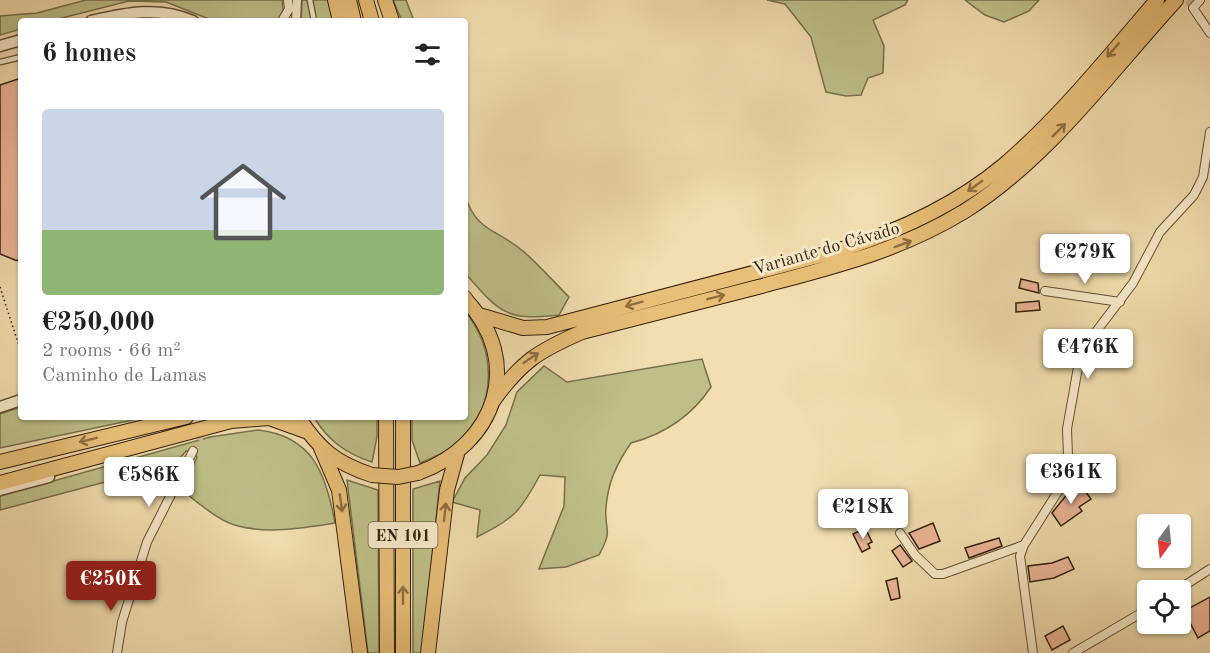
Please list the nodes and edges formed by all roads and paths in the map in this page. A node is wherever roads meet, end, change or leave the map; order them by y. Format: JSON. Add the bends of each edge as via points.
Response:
{"nodes":[{"id":1,"x":288,"y":0,"type":"edge"},
{"id":2,"x":297,"y":0,"type":"edge"},
{"id":3,"x":310,"y":0,"type":"edge"},
{"id":4,"x":335,"y":0,"type":"edge"},
{"id":5,"x":349,"y":0,"type":"edge"},
{"id":6,"x":366,"y":0,"type":"edge"},
{"id":7,"x":385,"y":0,"type":"edge"},
{"id":8,"x":1157,"y":0,"type":"edge"},
{"id":9,"x":1176,"y":0,"type":"edge"},
{"id":10,"x":1200,"y":0,"type":"tunnel mouth"},
{"id":11,"x":112,"y":18,"type":"edge"},
{"id":12,"x":182,"y":18,"type":"edge"},
{"id":13,"x":284,"y":18,"type":"edge"},
{"id":14,"x":296,"y":18,"type":"edge"},
{"id":15,"x":313,"y":18,"type":"edge"},
{"id":16,"x":339,"y":18,"type":"edge"},
{"id":17,"x":353,"y":18,"type":"edge"},
{"id":18,"x":371,"y":18,"type":"edge"},
{"id":19,"x":391,"y":18,"type":"edge"},
{"id":20,"x":1210,"y":33,"type":"edge"},
{"id":21,"x":18,"y":41,"type":"edge"},
{"id":22,"x":0,"y":46,"type":"edge"},
{"id":23,"x":18,"y":58,"type":"edge"},
{"id":24,"x":0,"y":62,"type":"edge"},
{"id":25,"x":1210,"y":132,"type":"edge"},
{"id":26,"x":0,"y":287,"type":"edge"},
{"id":27,"x":1045,"y":291,"type":"dead end"},
{"id":28,"x":1120,"y":302,"type":"junction"},
{"id":29,"x":468,"y":303,"type":"edge"},
{"id":30,"x":478,"y":315,"type":"junction"},
{"id":31,"x":18,"y":343,"type":"edge"},
{"id":32,"x":18,"y":399,"type":"edge"},
{"id":33,"x":18,"y":400,"type":"edge"},
{"id":34,"x":0,"y":401,"type":"edge"},
{"id":35,"x":493,"y":401,"type":"junction"},
{"id":36,"x":0,"y":407,"type":"edge"},
{"id":37,"x":174,"y":420,"type":"edge"},
{"id":38,"x":244,"y":420,"type":"edge"},
{"id":39,"x":275,"y":420,"type":"edge"},
{"id":40,"x":300,"y":420,"type":"edge"},
{"id":41,"x":386,"y":420,"type":"edge"},
{"id":42,"x":403,"y":420,"type":"edge"},
{"id":43,"x":308,"y":432,"type":"junction"},
{"id":44,"x":321,"y":448,"type":"junction"},
{"id":45,"x":193,"y":451,"type":"tunnel mouth"},
{"id":46,"x":457,"y":454,"type":"junction"},
{"id":47,"x":0,"y":460,"type":"edge"},
{"id":48,"x":76,"y":464,"type":"junction"},
{"id":49,"x":0,"y":483,"type":"edge"},
{"id":50,"x":0,"y":490,"type":"edge"},
{"id":51,"x":900,"y":533,"type":"dead end"},
{"id":52,"x":1024,"y":545,"type":"junction"},
{"id":53,"x":1210,"y":569,"type":"edge"},
{"id":54,"x":1191,"y":581,"type":"edge"},
{"id":55,"x":1137,"y":615,"type":"edge"},
{"id":56,"x":117,"y":653,"type":"edge"},
{"id":57,"x":360,"y":653,"type":"edge"},
{"id":58,"x":387,"y":653,"type":"edge"},
{"id":59,"x":403,"y":653,"type":"edge"},
{"id":60,"x":428,"y":653,"type":"edge"},
{"id":61,"x":1033,"y":653,"type":"edge"},
{"id":62,"x":1073,"y":653,"type":"edge"}],
"edges":[{"from":1,"to":13,"type":"street","via":[[289,9]]},
{"from":2,"to":14,"type":"street"},
{"from":3,"to":15,"type":"lane"},
{"from":4,"to":16,"type":"main road"},
{"from":5,"to":17,"type":"main road"},
{"from":6,"to":18,"type":"main road"},
{"from":7,"to":19,"type":"main road"},
{"from":8,"to":30,"type":"main road","name":"Variante do Cávado","one_way":true,"via":[[1051,118],[1003,165],[918,220],[837,251],[547,327],[523,328]]},
{"from":35,"to":9,"type":"main road","name":"Variante do Cávado","one_way":true,"via":[[523,364],[582,332],[854,262],[915,240],[967,210],[1063,127]]},
{"from":10,"to":20,"type":"street","via":[[1193,8]]},
{"from":11,"to":12,"type":"street","via":[[158,11]]},
{"from":21,"to":22,"type":"street"},
{"from":23,"to":24,"type":"lane"},
{"from":25,"to":28,"type":"street","via":[[1203,177],[1194,195],[1160,232]]},
{"from":26,"to":31,"type":"path"},
{"from":27,"to":28,"type":"street"},
{"from":28,"to":52,"type":"street","via":[[1092,337],[1078,367],[1067,429],[1064,483]]},
{"from":29,"to":30,"type":"main road"},
{"from":30,"to":35,"type":"main road","via":[[489,334],[496,360]]},
{"from":32,"to":34,"type":"lane"},
{"from":33,"to":36,"type":"street"},
{"from":35,"to":46,"type":"main road","via":[[479,430]]},
{"from":37,"to":47,"type":"main road","one_way":true},
{"from":38,"to":48,"type":"main road"},
{"from":39,"to":43,"type":"main road"},
{"from":40,"to":43,"type":"main road"},
{"from":41,"to":58,"type":"main road","number":"EN 101"},
{"from":59,"to":42,"type":"main road","number":"EN 101","one_way":true},
{"from":43,"to":44,"type":"main road"},
{"from":44,"to":46,"type":"main road","bridge":true,"via":[[338,462],[372,475],[398,477],[438,466]]},
{"from":44,"to":57,"type":"main road","one_way":true,"via":[[339,490]]},
{"from":45,"to":56,"type":"street","via":[[147,542],[122,622]]},
{"from":60,"to":46,"type":"main road","one_way":true,"via":[[447,490]]},
{"from":48,"to":49,"type":"main road"},
{"from":48,"to":50,"type":"street","via":[[57,474]]},
{"from":51,"to":52,"type":"street","via":[[935,574]]},
{"from":52,"to":61,"type":"street","via":[[1021,574]]},
{"from":53,"to":54,"type":"street"},
{"from":55,"to":62,"type":"street"}]}
